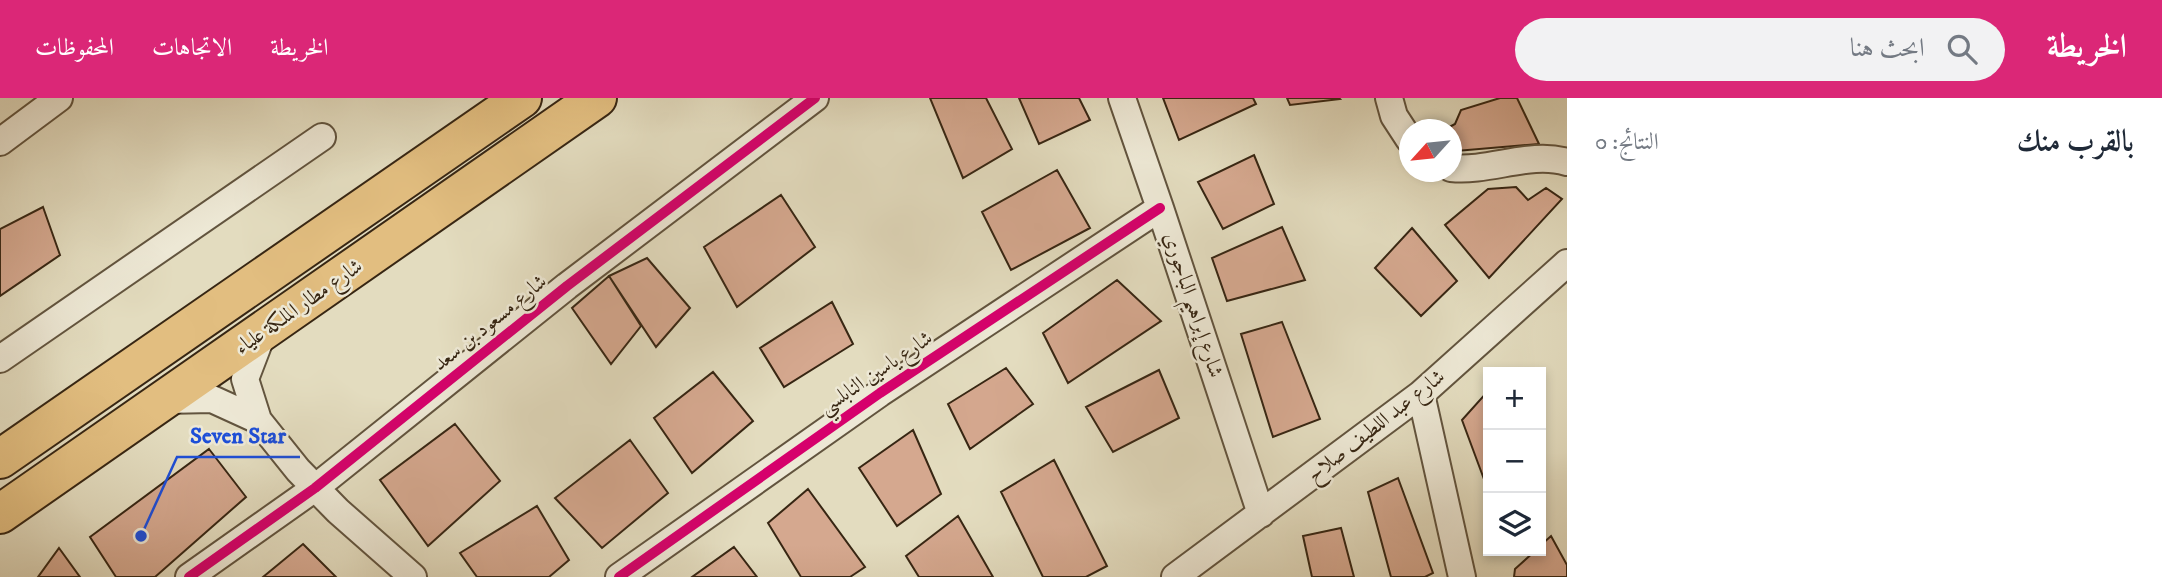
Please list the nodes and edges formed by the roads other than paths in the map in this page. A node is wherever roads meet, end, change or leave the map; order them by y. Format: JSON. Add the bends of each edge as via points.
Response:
{"nodes":[{"id":1,"x":59,"y":98,"type":"edge"},
{"id":2,"x":522,"y":98,"type":"edge"},
{"id":3,"x":597,"y":98,"type":"edge"},
{"id":4,"x":815,"y":98,"type":"edge"},
{"id":5,"x":1122,"y":98,"type":"edge"},
{"id":6,"x":1389,"y":98,"type":"edge"},
{"id":7,"x":1399,"y":124,"type":"edge"},
{"id":8,"x":322,"y":137,"type":"dead end"},
{"id":9,"x":0,"y":142,"type":"edge"},
{"id":10,"x":1567,"y":162,"type":"edge"},
{"id":11,"x":1462,"y":169,"type":"edge"},
{"id":12,"x":1160,"y":208,"type":"junction"},
{"id":13,"x":1567,"y":263,"type":"edge"},
{"id":14,"x":263,"y":332,"type":"junction"},
{"id":15,"x":0,"y":359,"type":"edge"},
{"id":16,"x":1421,"y":394,"type":"junction"},
{"id":17,"x":165,"y":400,"type":"junction"},
{"id":18,"x":258,"y":419,"type":"junction"},
{"id":19,"x":0,"y":459,"type":"edge"},
{"id":20,"x":315,"y":488,"type":"junction"},
{"id":21,"x":0,"y":514,"type":"edge"},
{"id":22,"x":1261,"y":514,"type":"junction"},
{"id":23,"x":189,"y":577,"type":"edge"},
{"id":24,"x":413,"y":577,"type":"edge"},
{"id":25,"x":619,"y":577,"type":"edge"},
{"id":26,"x":1175,"y":577,"type":"edge"},
{"id":27,"x":1462,"y":577,"type":"edge"}],
"edges":[{"from":1,"to":9,"type":"street"},
{"from":2,"to":19,"type":"highway"},
{"from":3,"to":14,"type":"highway","name":"شارع مطار الملكة علياء"},
{"from":4,"to":20,"type":"street","name":"شارع مسعود بن سعد","via":[[567,286]]},
{"from":5,"to":12,"type":"street","name":"شارع إبراهيم الباجوري"},
{"from":6,"to":7,"type":"street"},
{"from":8,"to":15,"type":"street"},
{"from":10,"to":11,"type":"street","via":[[1552,158]]},
{"from":12,"to":22,"type":"street","name":"شارع إبراهيم الباجوري"},
{"from":12,"to":25,"type":"street","name":"شارع ياسين النابلسي","via":[[880,393]]},
{"from":13,"to":16,"type":"street","name":"شارع عبد اللطيف صلاح"},
{"from":14,"to":17,"type":"highway","name":"شارع مطار الملكة علياء"},
{"from":14,"to":18,"type":"street","via":[[244,379]]},
{"from":16,"to":22,"type":"street","name":"شارع عبد اللطيف صلاح"},
{"from":16,"to":27,"type":"street"},
{"from":17,"to":18,"type":"street","via":[[212,399]]},
{"from":17,"to":21,"type":"highway","name":"شارع مطار الملكة علياء"},
{"from":18,"to":20,"type":"street"},
{"from":20,"to":23,"type":"street","name":"شارع مسعود بن سعد"},
{"from":20,"to":24,"type":"street"},
{"from":22,"to":26,"type":"street","name":"شارع عبد اللطيف صلاح"}]}
